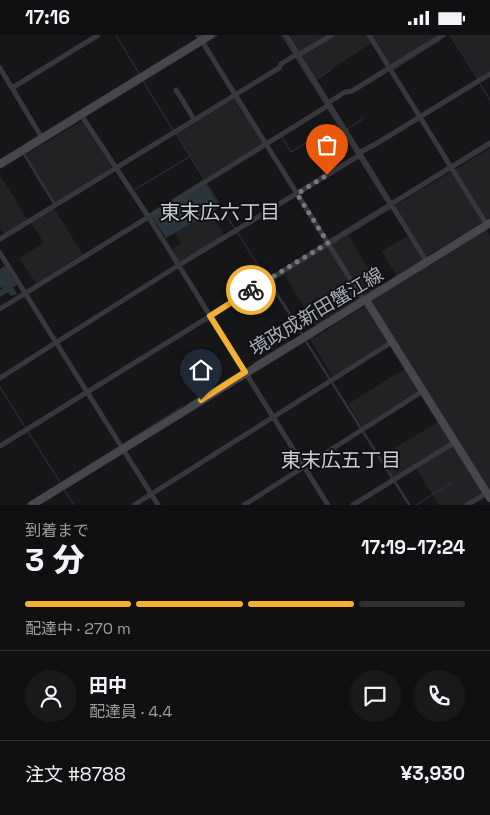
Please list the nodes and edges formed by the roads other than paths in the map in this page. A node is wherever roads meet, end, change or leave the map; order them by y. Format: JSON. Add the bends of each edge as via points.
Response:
{"nodes":[{"id":1,"x":98,"y":35,"type":"edge"},
{"id":2,"x":210,"y":35,"type":"edge"},
{"id":3,"x":286,"y":35,"type":"edge"},
{"id":4,"x":332,"y":35,"type":"edge"},
{"id":5,"x":369,"y":35,"type":"edge"},
{"id":6,"x":443,"y":35,"type":"edge"},
{"id":7,"x":201,"y":41,"type":"edge"},
{"id":8,"x":296,"y":55,"type":"junction"},
{"id":9,"x":389,"y":68,"type":"junction"},
{"id":10,"x":0,"y":69,"type":"edge"},
{"id":11,"x":490,"y":74,"type":"edge"},
{"id":12,"x":12,"y":88,"type":"junction"},
{"id":13,"x":176,"y":90,"type":"dead end"},
{"id":14,"x":235,"y":94,"type":"junction"},
{"id":15,"x":328,"y":105,"type":"junction"},
{"id":16,"x":82,"y":117,"type":"junction"},
{"id":17,"x":420,"y":117,"type":"junction"},
{"id":18,"x":194,"y":119,"type":"junction"},
{"id":19,"x":42,"y":138,"type":"junction"},
{"id":20,"x":266,"y":143,"type":"junction"},
{"id":21,"x":490,"y":143,"type":"edge"},
{"id":22,"x":359,"y":155,"type":"junction"},
{"id":23,"x":0,"y":164,"type":"edge"},
{"id":24,"x":116,"y":167,"type":"junction"},
{"id":25,"x":451,"y":167,"type":"junction"},
{"id":26,"x":297,"y":194,"type":"junction"},
{"id":27,"x":391,"y":204,"type":"junction"},
{"id":28,"x":148,"y":216,"type":"junction"},
{"id":29,"x":489,"y":226,"type":"edge"},
{"id":30,"x":0,"y":239,"type":"edge"},
{"id":31,"x":329,"y":245,"type":"junction"},
{"id":32,"x":0,"y":253,"type":"edge"},
{"id":33,"x":427,"y":262,"type":"junction"},
{"id":34,"x":179,"y":265,"type":"junction"},
{"id":35,"x":24,"y":293,"type":"junction"},
{"id":36,"x":365,"y":300,"type":"junction"},
{"id":37,"x":0,"y":309,"type":"edge"},
{"id":38,"x":210,"y":316,"type":"junction"},
{"id":39,"x":56,"y":343,"type":"junction"},
{"id":40,"x":392,"y":343,"type":"junction"},
{"id":41,"x":245,"y":372,"type":"junction"},
{"id":42,"x":0,"y":378,"type":"edge"},
{"id":43,"x":423,"y":391,"type":"junction"},
{"id":44,"x":87,"y":392,"type":"junction"},
{"id":45,"x":274,"y":417,"type":"junction"},
{"id":46,"x":454,"y":442,"type":"junction"},
{"id":47,"x":0,"y":446,"type":"edge"},
{"id":48,"x":123,"y":449,"type":"junction"},
{"id":49,"x":305,"y":466,"type":"junction"},
{"id":50,"x":152,"y":494,"type":"junction"},
{"id":51,"x":488,"y":495,"type":"edge"},
{"id":52,"x":32,"y":505,"type":"edge"},
{"id":53,"x":134,"y":505,"type":"edge"},
{"id":54,"x":158,"y":505,"type":"edge"},
{"id":55,"x":244,"y":505,"type":"edge"},
{"id":56,"x":328,"y":505,"type":"edge"},
{"id":57,"x":353,"y":505,"type":"edge"},
{"id":58,"x":467,"y":505,"type":"edge"}],
"edges":[{"from":1,"to":12,"type":"street"},
{"from":2,"to":7,"type":"main road"},
{"from":3,"to":8,"type":"street"},
{"from":4,"to":8,"type":"street"},
{"from":5,"to":9,"type":"street"},
{"from":6,"to":9,"type":"street"},
{"from":7,"to":14,"type":"street"},
{"from":7,"to":16,"type":"main road"},
{"from":8,"to":14,"type":"street"},
{"from":8,"to":15,"type":"street"},
{"from":9,"to":15,"type":"street"},
{"from":9,"to":17,"type":"street"},
{"from":10,"to":12,"type":"street"},
{"from":11,"to":17,"type":"street"},
{"from":12,"to":19,"type":"street"},
{"from":13,"to":18,"type":"street"},
{"from":14,"to":18,"type":"street"},
{"from":14,"to":20,"type":"street"},
{"from":15,"to":20,"type":"street"},
{"from":15,"to":22,"type":"street"},
{"from":16,"to":19,"type":"main road"},
{"from":16,"to":24,"type":"street"},
{"from":17,"to":22,"type":"street"},
{"from":17,"to":25,"type":"street"},
{"from":18,"to":24,"type":"street"},
{"from":19,"to":23,"type":"main road"},
{"from":20,"to":26,"type":"street"},
{"from":20,"to":28,"type":"street"},
{"from":21,"to":25,"type":"street"},
{"from":22,"to":26,"type":"street"},
{"from":22,"to":27,"type":"street"},
{"from":24,"to":28,"type":"street"},
{"from":24,"to":30,"type":"street"},
{"from":25,"to":27,"type":"street"},
{"from":25,"to":29,"type":"street"},
{"from":26,"to":31,"type":"street"},
{"from":26,"to":34,"type":"street"},
{"from":27,"to":31,"type":"street"},
{"from":27,"to":33,"type":"street"},
{"from":28,"to":34,"type":"street"},
{"from":28,"to":35,"type":"street"},
{"from":29,"to":33,"type":"main road","name":"境政成新田蟹江線"},
{"from":31,"to":36,"type":"street"},
{"from":31,"to":38,"type":"street"},
{"from":32,"to":35,"type":"street"},
{"from":33,"to":36,"type":"main road","name":"境政成新田蟹江線"},
{"from":34,"to":38,"type":"street"},
{"from":34,"to":39,"type":"street"},
{"from":35,"to":37,"type":"street"},
{"from":35,"to":39,"type":"street"},
{"from":36,"to":40,"type":"main road"},
{"from":36,"to":41,"type":"main road","name":"境政成新田蟹江線"},
{"from":38,"to":41,"type":"street"},
{"from":38,"to":44,"type":"street"},
{"from":39,"to":42,"type":"street"},
{"from":39,"to":44,"type":"street"},
{"from":40,"to":43,"type":"main road"},
{"from":40,"to":45,"type":"street"},
{"from":41,"to":45,"type":"street"},
{"from":41,"to":48,"type":"main road","name":"境政成新田蟹江線"},
{"from":43,"to":46,"type":"main road"},
{"from":43,"to":49,"type":"street"},
{"from":44,"to":47,"type":"street"},
{"from":44,"to":48,"type":"street"},
{"from":45,"to":49,"type":"street"},
{"from":45,"to":50,"type":"street"},
{"from":46,"to":51,"type":"main road"},
{"from":46,"to":57,"type":"street"},
{"from":48,"to":50,"type":"street"},
{"from":48,"to":52,"type":"main road","name":"境政成新田蟹江線"},
{"from":49,"to":55,"type":"street"},
{"from":49,"to":56,"type":"street"},
{"from":50,"to":53,"type":"street"},
{"from":50,"to":54,"type":"street"},
{"from":51,"to":58,"type":"street"}]}
